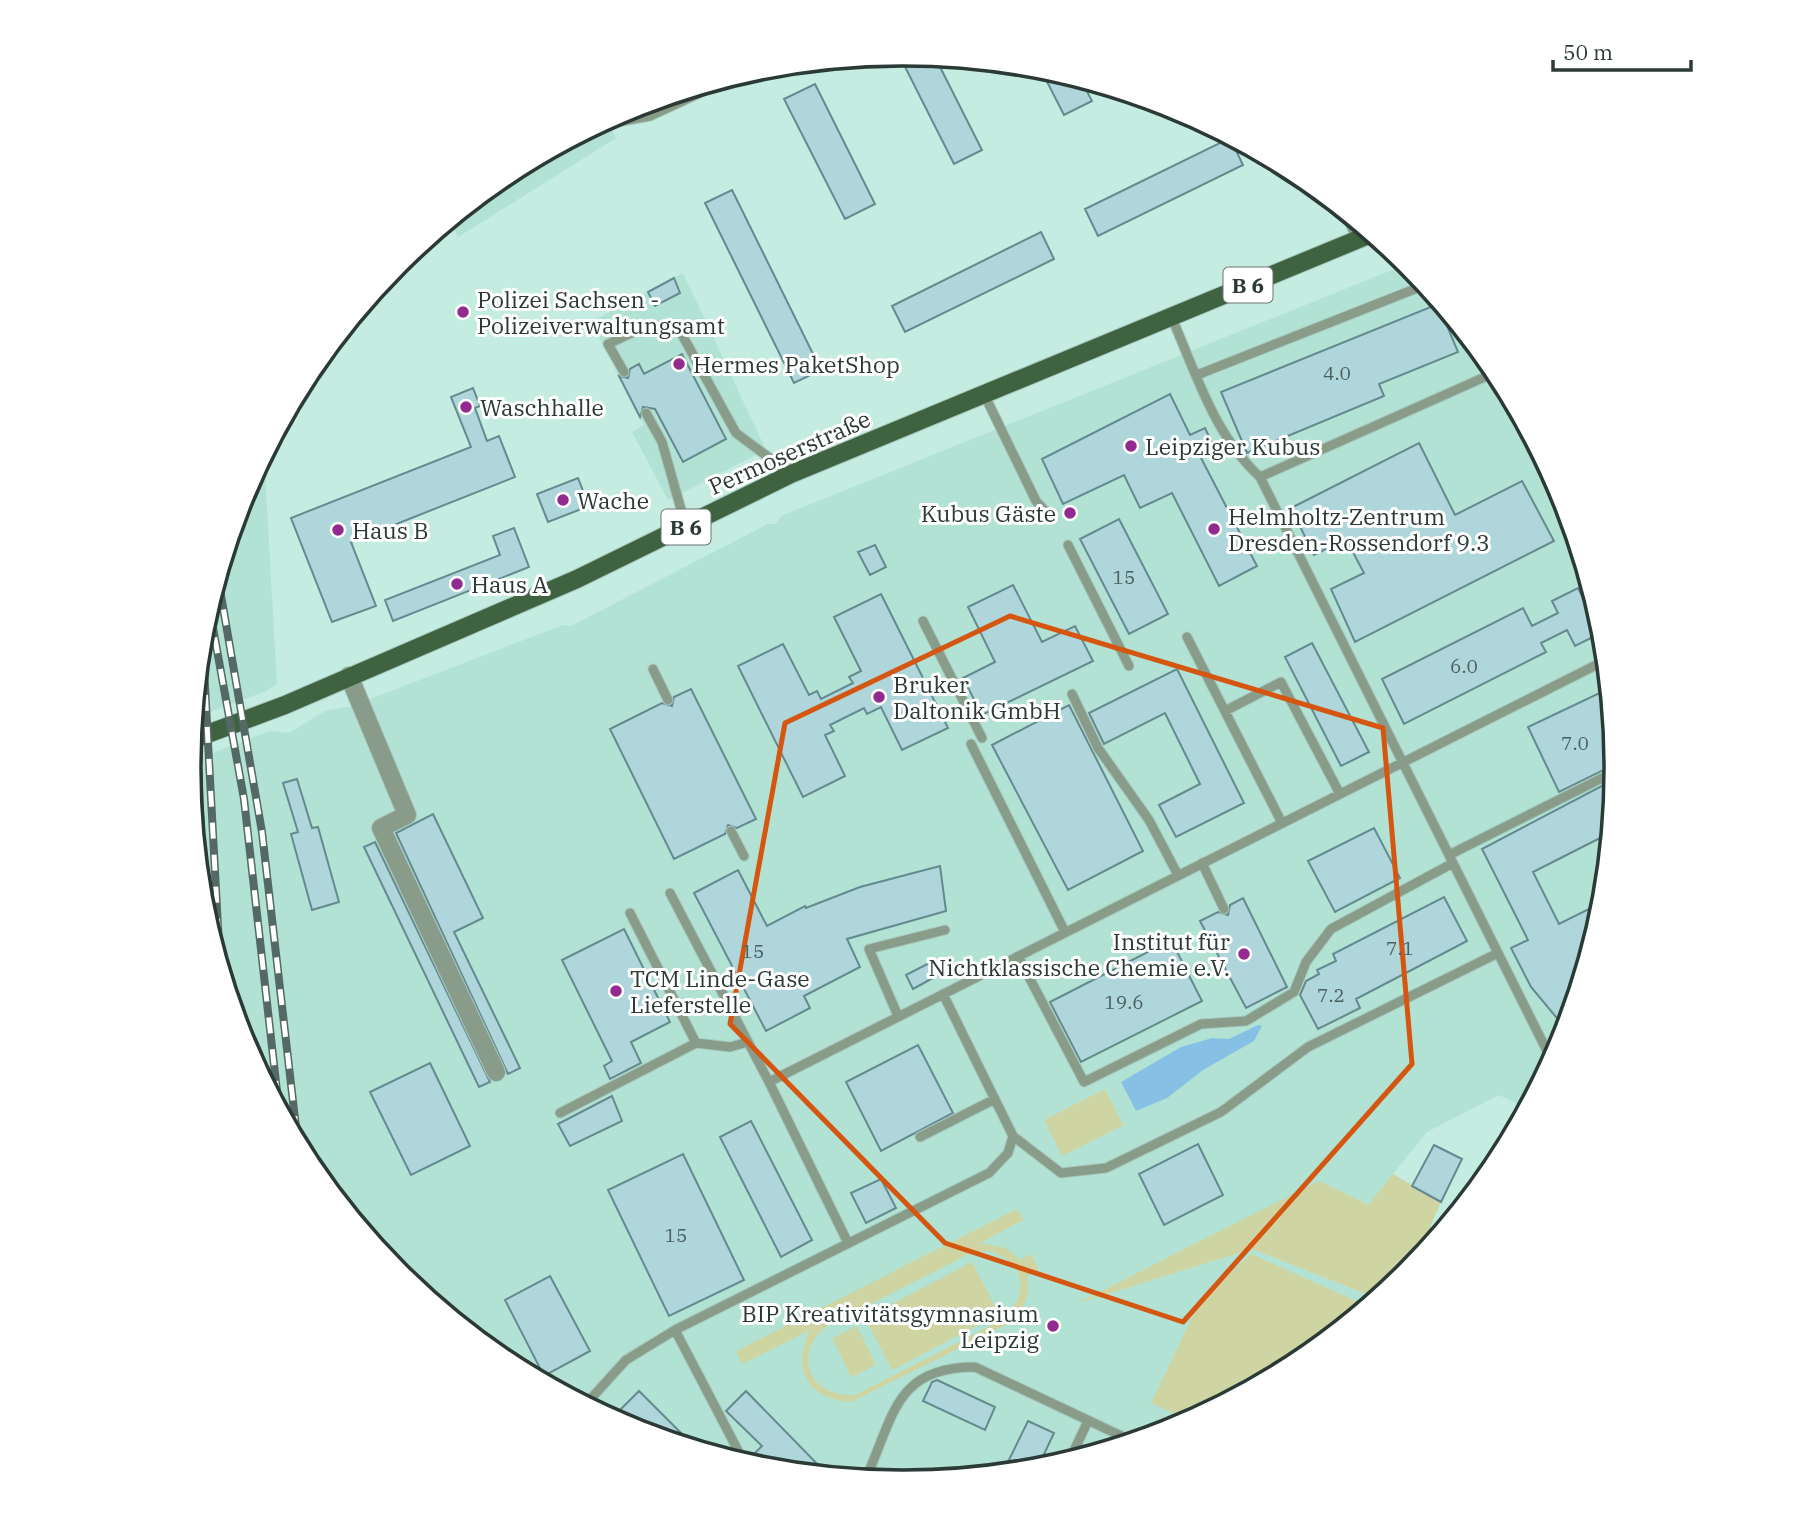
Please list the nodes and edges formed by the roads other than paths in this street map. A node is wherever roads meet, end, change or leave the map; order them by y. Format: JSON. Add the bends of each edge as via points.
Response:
{"nodes":[{"id":1,"x":1361,"y":237,"type":"edge"},
{"id":2,"x":1415,"y":289,"type":"edge"},
{"id":3,"x":1171,"y":316,"type":"junction"},
{"id":4,"x":624,"y":372,"type":"dead end"},
{"id":5,"x":1197,"y":375,"type":"junction"},
{"id":6,"x":1485,"y":377,"type":"edge"},
{"id":7,"x":984,"y":394,"type":"junction"},
{"id":8,"x":646,"y":413,"type":"dead end"},
{"id":9,"x":791,"y":474,"type":"junction"},
{"id":10,"x":1261,"y":477,"type":"junction"},
{"id":11,"x":1049,"y":515,"type":"dead end"},
{"id":12,"x":686,"y":527,"type":"junction"},
{"id":13,"x":1068,"y":545,"type":"dead end"},
{"id":14,"x":923,"y":621,"type":"dead end"},
{"id":15,"x":1187,"y":637,"type":"dead end"},
{"id":16,"x":1596,"y":665,"type":"edge"},
{"id":17,"x":1129,"y":666,"type":"dead end"},
{"id":18,"x":653,"y":669,"type":"dead end"},
{"id":19,"x":349,"y":676,"type":"junction"},
{"id":20,"x":1072,"y":694,"type":"dead end"},
{"id":21,"x":668,"y":701,"type":"dead end"},
{"id":22,"x":1225,"y":711,"type":"junction"},
{"id":23,"x":202,"y":735,"type":"edge"},
{"id":24,"x":982,"y":738,"type":"dead end"},
{"id":25,"x":971,"y":744,"type":"dead end"},
{"id":26,"x":1402,"y":762,"type":"junction"},
{"id":27,"x":1604,"y":778,"type":"edge"},
{"id":28,"x":1340,"y":794,"type":"junction"},
{"id":29,"x":1282,"y":823,"type":"junction"},
{"id":30,"x":731,"y":831,"type":"dead end"},
{"id":31,"x":744,"y":856,"type":"dead end"},
{"id":32,"x":1451,"y":859,"type":"junction"},
{"id":33,"x":1202,"y":863,"type":"junction"},
{"id":34,"x":1178,"y":875,"type":"junction"},
{"id":35,"x":670,"y":893,"type":"dead end"},
{"id":36,"x":1224,"y":908,"type":"dead end"},
{"id":37,"x":630,"y":913,"type":"dead end"},
{"id":38,"x":944,"y":930,"type":"dead end"},
{"id":39,"x":1065,"y":932,"type":"junction"},
{"id":40,"x":1498,"y":953,"type":"junction"},
{"id":41,"x":1018,"y":956,"type":"junction"},
{"id":42,"x":943,"y":994,"type":"junction"},
{"id":43,"x":898,"y":1016,"type":"junction"},
{"id":44,"x":748,"y":1042,"type":"junction"},
{"id":45,"x":696,"y":1043,"type":"junction"},
{"id":46,"x":1546,"y":1048,"type":"edge"},
{"id":47,"x":496,"y":1072,"type":"dead end"},
{"id":48,"x":769,"y":1082,"type":"junction"},
{"id":49,"x":995,"y":1099,"type":"junction"},
{"id":50,"x":560,"y":1112,"type":"dead end"},
{"id":51,"x":1013,"y":1136,"type":"junction"},
{"id":52,"x":920,"y":1137,"type":"dead end"},
{"id":53,"x":848,"y":1244,"type":"junction"},
{"id":54,"x":675,"y":1330,"type":"junction"},
{"id":55,"x":592,"y":1397,"type":"edge"},
{"id":56,"x":1088,"y":1421,"type":"junction"},
{"id":57,"x":1119,"y":1435,"type":"edge"},
{"id":58,"x":1075,"y":1448,"type":"edge"},
{"id":59,"x":738,"y":1450,"type":"edge"},
{"id":60,"x":870,"y":1469,"type":"edge"}],
"edges":[{"from":1,"to":3,"type":"main road","name":"Permoserstraße","number":"B 6"},
{"from":2,"to":5,"type":"lane"},
{"from":3,"to":5,"type":"lane"},
{"from":3,"to":7,"type":"main road","name":"Permoserstraße","number":"B 6"},
{"from":4,"to":9,"type":"lane","via":[[608,344],[636,331],[670,324],[680,331],[718,413],[736,433]]},
{"from":5,"to":10,"type":"lane","via":[[1229,444]]},
{"from":6,"to":10,"type":"lane"},
{"from":7,"to":9,"type":"main road","name":"Permoserstraße","number":"B 6"},
{"from":7,"to":11,"type":"lane","via":[[1036,501]]},
{"from":8,"to":12,"type":"lane","via":[[666,440]]},
{"from":9,"to":12,"type":"main road","name":"Permoserstraße","number":"B 6"},
{"from":10,"to":26,"type":"lane"},
{"from":12,"to":19,"type":"main road","name":"Permoserstraße","number":"B 6"},
{"from":13,"to":17,"type":"lane"},
{"from":14,"to":24,"type":"lane"},
{"from":15,"to":22,"type":"lane"},
{"from":16,"to":26,"type":"lane"},
{"from":18,"to":21,"type":"lane"},
{"from":19,"to":23,"type":"main road","name":"Permoserstraße","number":"B 6"},
{"from":19,"to":47,"type":"street","via":[[407,815],[381,828]]},
{"from":20,"to":34,"type":"lane","via":[[1098,748],[1150,820]]},
{"from":22,"to":28,"type":"lane","via":[[1281,682]]},
{"from":22,"to":29,"type":"lane"},
{"from":25,"to":39,"type":"lane"},
{"from":26,"to":28,"type":"lane"},
{"from":26,"to":32,"type":"lane"},
{"from":27,"to":32,"type":"lane"},
{"from":28,"to":29,"type":"lane"},
{"from":29,"to":33,"type":"lane"},
{"from":30,"to":31,"type":"lane"},
{"from":32,"to":40,"type":"lane"},
{"from":32,"to":41,"type":"lane","via":[[1331,929],[1306,962],[1294,992],[1246,1021],[1201,1024],[1084,1082]]},
{"from":33,"to":34,"type":"lane"},
{"from":33,"to":36,"type":"lane"},
{"from":34,"to":39,"type":"lane"},
{"from":35,"to":44,"type":"lane"},
{"from":37,"to":45,"type":"lane"},
{"from":38,"to":43,"type":"lane","via":[[869,949]]},
{"from":39,"to":41,"type":"lane"},
{"from":40,"to":46,"type":"lane"},
{"from":40,"to":51,"type":"lane","via":[[1308,1047],[1221,1112],[1106,1168],[1061,1174]]},
{"from":41,"to":42,"type":"lane"},
{"from":42,"to":43,"type":"lane"},
{"from":42,"to":49,"type":"lane"},
{"from":43,"to":48,"type":"lane"},
{"from":44,"to":45,"type":"lane","via":[[730,1047]]},
{"from":44,"to":48,"type":"lane"},
{"from":45,"to":50,"type":"lane"},
{"from":48,"to":53,"type":"lane"},
{"from":49,"to":51,"type":"lane"},
{"from":49,"to":52,"type":"lane"},
{"from":51,"to":53,"type":"lane","via":[[1008,1153],[989,1173]]},
{"from":53,"to":54,"type":"lane"},
{"from":54,"to":55,"type":"lane","via":[[626,1360]]},
{"from":54,"to":59,"type":"lane"},
{"from":56,"to":57,"type":"lane"},
{"from":56,"to":58,"type":"lane"},
{"from":56,"to":60,"type":"lane","via":[[975,1367],[933,1371],[905,1390]]}]}
